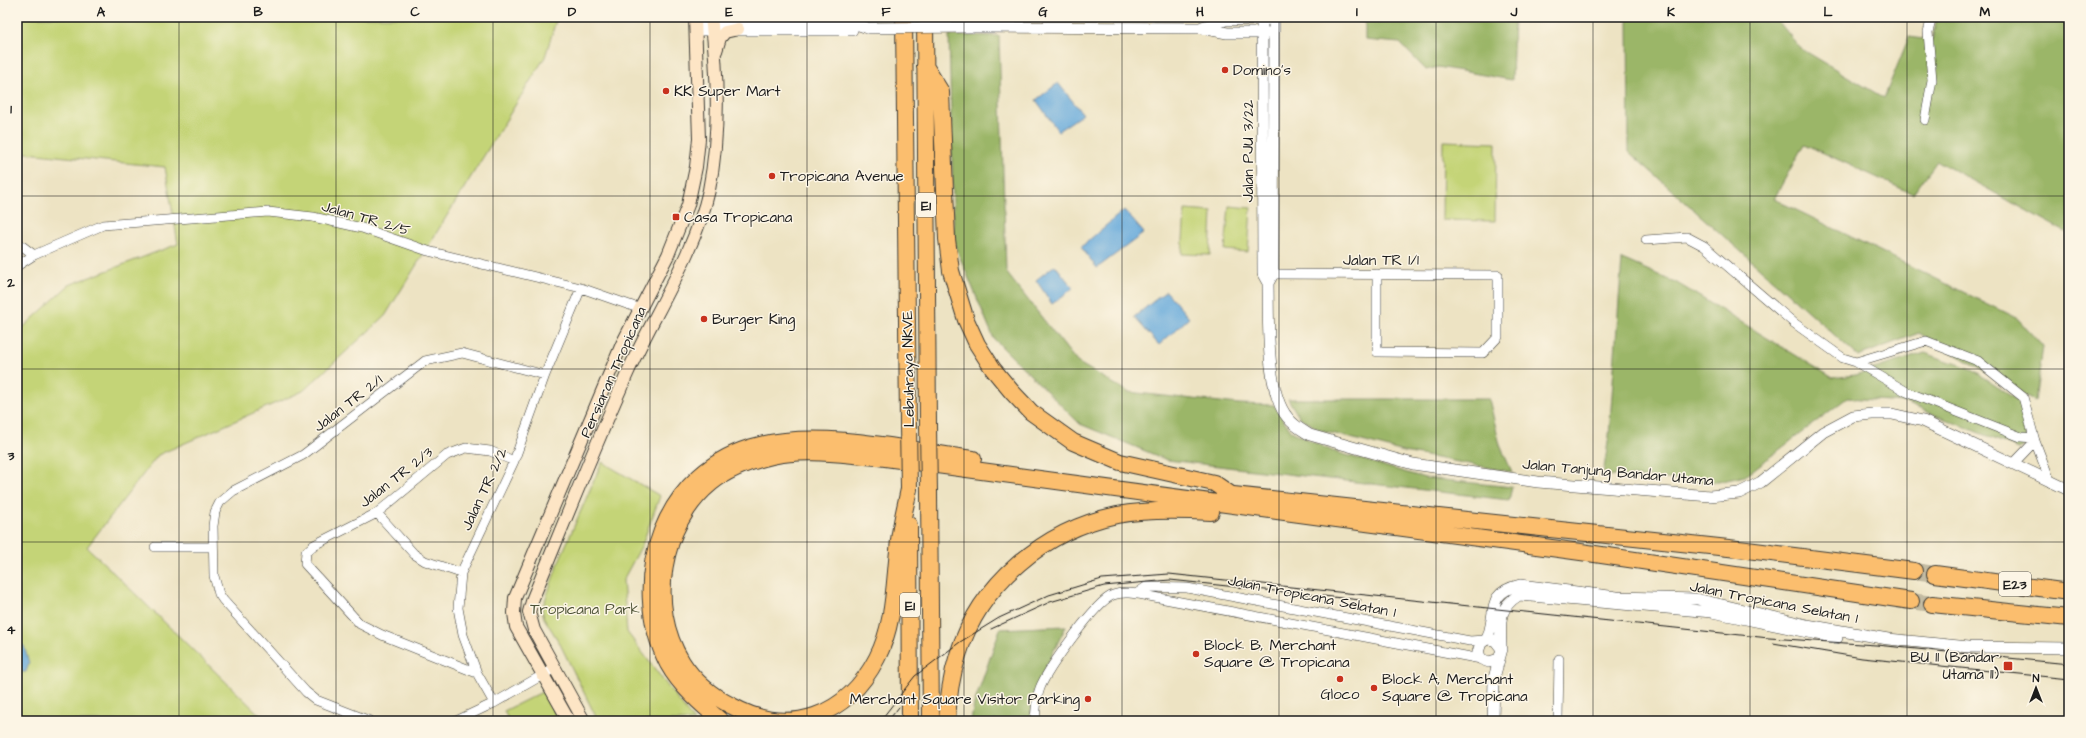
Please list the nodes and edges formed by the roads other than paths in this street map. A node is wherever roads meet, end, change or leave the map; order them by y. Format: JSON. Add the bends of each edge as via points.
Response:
{"nodes":[{"id":1,"x":904,"y":17,"type":"edge"},
{"id":2,"x":925,"y":17,"type":"edge"},
{"id":3,"x":1932,"y":17,"type":"edge"},
{"id":4,"x":1262,"y":18,"type":"edge"},
{"id":5,"x":1274,"y":18,"type":"edge"},
{"id":6,"x":711,"y":22,"type":"edge"},
{"id":7,"x":696,"y":23,"type":"edge"},
{"id":8,"x":868,"y":28,"type":"junction"},
{"id":9,"x":1202,"y":28,"type":"junction"},
{"id":10,"x":738,"y":29,"type":"junction"},
{"id":11,"x":1262,"y":33,"type":"junction"},
{"id":12,"x":1274,"y":33,"type":"junction"},
{"id":13,"x":714,"y":56,"type":"junction"},
{"id":14,"x":925,"y":66,"type":"junction"},
{"id":15,"x":1925,"y":120,"type":"dead end"},
{"id":16,"x":1646,"y":240,"type":"dead end"},
{"id":17,"x":17,"y":242,"type":"edge"},
{"id":18,"x":34,"y":255,"type":"junction"},
{"id":19,"x":17,"y":266,"type":"edge"},
{"id":20,"x":1377,"y":274,"type":"junction"},
{"id":21,"x":1268,"y":277,"type":"junction"},
{"id":22,"x":582,"y":288,"type":"junction"},
{"id":23,"x":641,"y":309,"type":"junction"},
{"id":24,"x":654,"y":317,"type":"junction"},
{"id":25,"x":1856,"y":362,"type":"junction"},
{"id":26,"x":1271,"y":364,"type":"joint"},
{"id":27,"x":545,"y":375,"type":"junction"},
{"id":28,"x":2035,"y":440,"type":"junction"},
{"id":29,"x":514,"y":461,"type":"junction"},
{"id":30,"x":2013,"y":464,"type":"junction"},
{"id":31,"x":2051,"y":483,"type":"junction"},
{"id":32,"x":909,"y":489,"type":"junction"},
{"id":33,"x":2069,"y":490,"type":"edge"},
{"id":34,"x":1235,"y":501,"type":"junction"},
{"id":35,"x":377,"y":513,"type":"junction"},
{"id":36,"x":155,"y":546,"type":"dead end"},
{"id":37,"x":213,"y":547,"type":"junction"},
{"id":38,"x":1914,"y":571,"type":"tunnel mouth"},
{"id":39,"x":461,"y":573,"type":"junction"},
{"id":40,"x":1936,"y":574,"type":"tunnel mouth"},
{"id":41,"x":2069,"y":592,"type":"edge"},
{"id":42,"x":1136,"y":594,"type":"junction"},
{"id":43,"x":1910,"y":601,"type":"tunnel mouth"},
{"id":44,"x":1932,"y":604,"type":"tunnel mouth"},
{"id":45,"x":2069,"y":618,"type":"edge"},
{"id":46,"x":1485,"y":640,"type":"junction"},
{"id":47,"x":1501,"y":645,"type":"junction"},
{"id":48,"x":2069,"y":648,"type":"edge"},
{"id":49,"x":2069,"y":655,"type":"edge"},
{"id":50,"x":1498,"y":659,"type":"junction"},
{"id":51,"x":1559,"y":659,"type":"dead end"},
{"id":52,"x":1483,"y":660,"type":"junction"},
{"id":53,"x":549,"y":672,"type":"junction"},
{"id":54,"x":477,"y":673,"type":"junction"},
{"id":55,"x":1494,"y":678,"type":"junction"},
{"id":56,"x":494,"y":703,"type":"junction"},
{"id":57,"x":370,"y":721,"type":"edge"},
{"id":58,"x":456,"y":721,"type":"edge"},
{"id":59,"x":569,"y":721,"type":"edge"},
{"id":60,"x":584,"y":721,"type":"edge"},
{"id":61,"x":721,"y":721,"type":"edge"},
{"id":62,"x":910,"y":721,"type":"edge"},
{"id":63,"x":931,"y":721,"type":"edge"},
{"id":64,"x":947,"y":721,"type":"edge"},
{"id":65,"x":1035,"y":721,"type":"edge"},
{"id":66,"x":1494,"y":721,"type":"edge"},
{"id":67,"x":1558,"y":721,"type":"edge"}],
"edges":[{"from":1,"to":32,"type":"highway","name":"Lebuhraya NKVE","number":"E1","bridge":true},
{"from":2,"to":14,"type":"highway","name":"Lebuhraya NKVE","number":"E1"},
{"from":3,"to":15,"type":"street","via":[[1928,32],[1932,80]]},
{"from":4,"to":5,"type":"street"},
{"from":4,"to":9,"type":"street","via":[[1226,20]]},
{"from":4,"to":11,"type":"street","name":"Jalan PJU 3/22"},
{"from":5,"to":12,"type":"street","name":"Jalan PJU 3/22"},
{"from":6,"to":7,"type":"street"},
{"from":6,"to":8,"type":"street","via":[[853,23]]},
{"from":6,"to":10,"type":"street"},
{"from":6,"to":13,"type":"main road","name":"Persiaran Tropicana"},
{"from":7,"to":23,"type":"main road","name":"Persiaran Tropicana","via":[[699,139],[693,186],[668,255]]},
{"from":8,"to":9,"type":"street","bridge":true},
{"from":8,"to":10,"type":"street"},
{"from":9,"to":11,"type":"street","via":[[1227,33]]},
{"from":10,"to":13,"type":"main road","via":[[725,32],[720,38]]},
{"from":11,"to":12,"type":"street"},
{"from":11,"to":21,"type":"street","name":"Jalan PJU 3/22"},
{"from":12,"to":21,"type":"street","name":"Jalan PJU 3/22"},
{"from":13,"to":24,"type":"main road","name":"Persiaran Tropicana","via":[[714,155],[708,192],[682,264]]},
{"from":14,"to":34,"type":"highway","via":[[941,92],[947,238],[951,271],[966,320],[993,369],[1031,412],[1073,442],[1120,462],[1214,483]]},
{"from":14,"to":63,"type":"highway","name":"Lebuhraya NKVE","number":"E1","bridge":true},
{"from":16,"to":25,"type":"street","via":[[1687,238],[1704,246],[1794,323],[1843,358]]},
{"from":17,"to":18,"type":"street"},
{"from":18,"to":19,"type":"street","name":"Jalan TR 2/5"},
{"from":18,"to":22,"type":"street","name":"Jalan TR 2/5","via":[[103,225],[268,212],[313,217],[362,228],[428,251]]},
{"from":20,"to":20,"type":"street","name":"Jalan TR 1/1","via":[[1377,352],[1483,353],[1498,337],[1498,275]]},
{"from":20,"to":21,"type":"street","name":"Jalan TR 1/1"},
{"from":21,"to":26,"type":"street","name":"Jalan PJU 3/22"},
{"from":22,"to":23,"type":"street","name":"Jalan TR 2/5"},
{"from":22,"to":27,"type":"street","name":"Jalan TR 2/2"},
{"from":23,"to":24,"type":"main road"},
{"from":23,"to":53,"type":"main road","name":"Persiaran Tropicana","via":[[622,344],[515,598],[516,627]]},
{"from":24,"to":53,"type":"main road","name":"Persiaran Tropicana","via":[[533,598],[529,612],[530,622]]},
{"from":25,"to":28,"type":"street","via":[[1907,392],[2021,437]]},
{"from":25,"to":28,"type":"street","via":[[1926,341],[1978,361],[2023,397]]},
{"from":26,"to":30,"type":"street","name":"Jalan Tanjung Bandar Utama","via":[[1275,392],[1287,417],[1296,427],[1310,435],[1413,464],[1538,482],[1710,496],[1739,493],[1761,482],[1823,432],[1853,416],[1872,414],[1892,414],[1923,421]]},
{"from":27,"to":29,"type":"street","name":"Jalan TR 2/2"},
{"from":27,"to":37,"type":"street","name":"Jalan TR 2/1","via":[[462,353],[425,361],[303,455],[226,496],[215,512]]},
{"from":28,"to":30,"type":"street"},
{"from":28,"to":31,"type":"street"},
{"from":29,"to":35,"type":"street","name":"Jalan TR 2/3","via":[[490,451],[466,448],[447,455]]},
{"from":29,"to":39,"type":"street","name":"Jalan TR 2/2"},
{"from":30,"to":31,"type":"street","name":"Jalan Tanjung Bandar Utama"},
{"from":31,"to":33,"type":"street","name":"Jalan Tanjung Bandar Utama"},
{"from":32,"to":34,"type":"highway","via":[[898,550],[895,588],[884,640],[872,668],[848,698],[825,713],[812,717],[771,721],[740,711],[703,687],[683,663],[668,626],[663,594],[664,566],[673,535],[689,505],[712,482],[748,464],[774,455],[802,453],[878,457]]},
{"from":32,"to":62,"type":"highway","name":"Lebuhraya NKVE","number":"E1"},
{"from":34,"to":38,"type":"highway","via":[[1747,550]]},
{"from":34,"to":43,"type":"highway"},
{"from":34,"to":61,"type":"highway","via":[[844,442],[792,440],[758,446],[729,456],[703,472],[676,503],[660,536],[652,568],[651,587],[651,607],[655,626],[668,664],[679,679]]},
{"from":34,"to":64,"type":"highway","via":[[1221,513],[1156,511],[1118,515],[1081,526],[1029,555],[1002,579],[971,624],[953,672]]},
{"from":35,"to":39,"type":"street","via":[[414,554],[425,561]]},
{"from":35,"to":54,"type":"street","name":"Jalan TR 2/3","via":[[314,545],[306,552],[305,564],[360,624]]},
{"from":36,"to":37,"type":"street"},
{"from":37,"to":57,"type":"street","name":"Jalan TR 2/1","via":[[214,576],[219,594],[306,692],[316,700]]},
{"from":39,"to":54,"type":"street","name":"Jalan TR 2/2","via":[[458,608],[462,635]]},
{"from":40,"to":41,"type":"highway","number":"E23"},
{"from":42,"to":46,"type":"street","name":"Jalan Tropicana Selatan 1","via":[[1146,587],[1187,588],[1470,641]]},
{"from":42,"to":52,"type":"street","name":"Jalan Tropicana Selatan 1"},
{"from":42,"to":65,"type":"street","name":"Jalan Tropicana Selatan 1","via":[[1112,595],[1095,609],[1046,675],[1039,690]]},
{"from":44,"to":45,"type":"highway","number":"E23"},
{"from":46,"to":47,"type":"street","via":[[1495,640]]},
{"from":46,"to":48,"type":"street","name":"Jalan Tropicana Selatan 1","via":[[1489,633],[1497,596],[1508,588],[1520,585],[1617,596],[1697,599],[1807,625],[1888,639],[1969,647]]},
{"from":46,"to":52,"type":"street","via":[[1478,649]]},
{"from":47,"to":49,"type":"street","name":"Jalan Tropicana Selatan 1","via":[[1502,613],[1507,602],[1519,595],[1712,612],[1812,634],[1958,653]]},
{"from":47,"to":50,"type":"street","via":[[1502,653]]},
{"from":50,"to":52,"type":"street","via":[[1492,662]]},
{"from":50,"to":55,"type":"street"},
{"from":51,"to":67,"type":"street"},
{"from":52,"to":55,"type":"street"},
{"from":53,"to":56,"type":"street"},
{"from":53,"to":59,"type":"main road","name":"Persiaran Tropicana"},
{"from":53,"to":60,"type":"main road","name":"Persiaran Tropicana"},
{"from":54,"to":56,"type":"street","name":"Jalan TR 2/2"},
{"from":55,"to":66,"type":"street"},
{"from":56,"to":58,"type":"street"}]}
